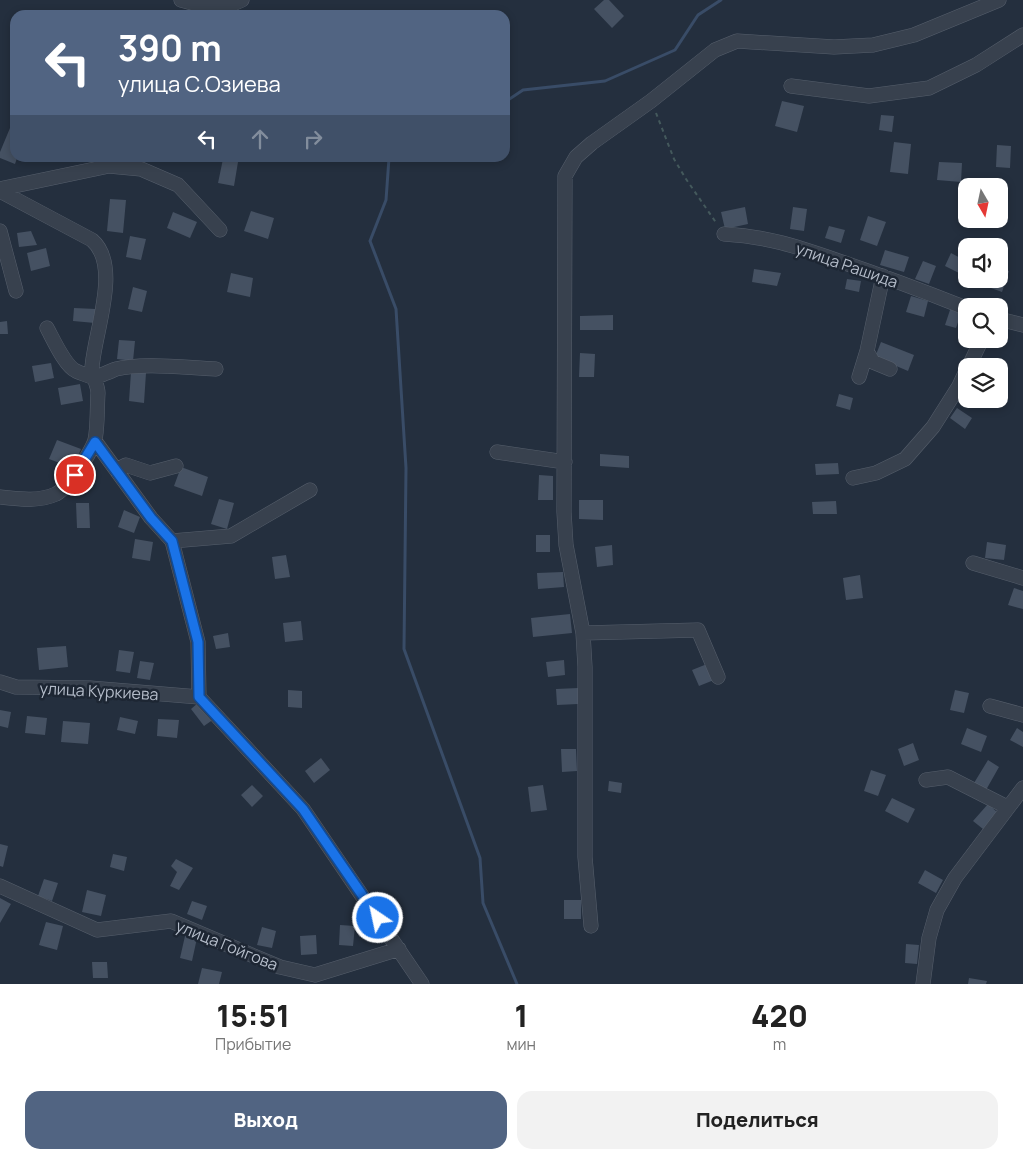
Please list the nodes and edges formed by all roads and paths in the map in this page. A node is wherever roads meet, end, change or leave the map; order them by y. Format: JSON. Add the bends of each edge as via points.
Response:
{"nodes":[{"id":1,"x":181,"y":0,"type":"edge"},
{"id":2,"x":242,"y":0,"type":"edge"},
{"id":3,"x":999,"y":0,"type":"edge"},
{"id":4,"x":223,"y":10,"type":"edge"},
{"id":5,"x":228,"y":10,"type":"edge"},
{"id":6,"x":1023,"y":35,"type":"edge"},
{"id":7,"x":791,"y":86,"type":"dead end"},
{"id":8,"x":651,"y":101,"type":"junction"},
{"id":9,"x":0,"y":190,"type":"edge"},
{"id":10,"x":220,"y":230,"type":"dead end"},
{"id":11,"x":0,"y":231,"type":"edge"},
{"id":12,"x":724,"y":234,"type":"joint"},
{"id":13,"x":883,"y":276,"type":"junction"},
{"id":14,"x":16,"y":291,"type":"dead end"},
{"id":15,"x":958,"y":305,"type":"edge"},
{"id":16,"x":1008,"y":321,"type":"edge"},
{"id":17,"x":1023,"y":325,"type":"edge"},
{"id":18,"x":47,"y":328,"type":"dead end"},
{"id":19,"x":867,"y":351,"type":"junction"},
{"id":20,"x":216,"y":369,"type":"dead end"},
{"id":21,"x":890,"y":369,"type":"dead end"},
{"id":22,"x":858,"y":377,"type":"dead end"},
{"id":23,"x":94,"y":378,"type":"junction"},
{"id":24,"x":958,"y":385,"type":"edge"},
{"id":25,"x":95,"y":442,"type":"junction"},
{"id":26,"x":496,"y":452,"type":"dead end"},
{"id":27,"x":565,"y":462,"type":"junction"},
{"id":28,"x":176,"y":466,"type":"dead end"},
{"id":29,"x":116,"y":470,"type":"junction"},
{"id":30,"x":853,"y":478,"type":"dead end"},
{"id":31,"x":310,"y":490,"type":"dead end"},
{"id":32,"x":0,"y":497,"type":"edge"},
{"id":33,"x":172,"y":541,"type":"junction"},
{"id":34,"x":973,"y":564,"type":"dead end"},
{"id":35,"x":1023,"y":578,"type":"edge"},
{"id":36,"x":583,"y":634,"type":"junction"},
{"id":37,"x":718,"y":677,"type":"dead end"},
{"id":38,"x":0,"y":682,"type":"edge"},
{"id":39,"x":199,"y":697,"type":"junction"},
{"id":40,"x":990,"y":706,"type":"dead end"},
{"id":41,"x":1023,"y":715,"type":"edge"},
{"id":42,"x":926,"y":780,"type":"dead end"},
{"id":43,"x":1023,"y":788,"type":"edge"},
{"id":44,"x":1007,"y":807,"type":"junction"},
{"id":45,"x":0,"y":886,"type":"edge"},
{"id":46,"x":591,"y":926,"type":"dead end"},
{"id":47,"x":399,"y":949,"type":"junction"},
{"id":48,"x":422,"y":984,"type":"edge"},
{"id":49,"x":923,"y":984,"type":"edge"}],
"edges":[{"from":1,"to":4,"type":"street"},
{"from":2,"to":5,"type":"street"},
{"from":3,"to":8,"type":"street","via":[[914,35],[873,45],[834,48],[736,41],[715,50]]},
{"from":6,"to":7,"type":"street","via":[[976,65],[928,88],[869,96]]},
{"from":8,"to":12,"type":"path","via":[[674,159]]},
{"from":8,"to":27,"type":"street","via":[[576,157],[565,176]]},
{"from":9,"to":10,"type":"street","via":[[109,166],[141,169],[178,185]]},
{"from":9,"to":23,"type":"street","via":[[92,240],[100,248],[105,277],[92,370]]},
{"from":11,"to":14,"type":"street"},
{"from":12,"to":13,"type":"street","name":"улица Рашида","via":[[767,238]]},
{"from":13,"to":15,"type":"street","name":"улица Рашида"},
{"from":13,"to":19,"type":"street"},
{"from":16,"to":17,"type":"street"},
{"from":18,"to":23,"type":"street","via":[[68,364]]},
{"from":19,"to":21,"type":"street","via":[[873,362]]},
{"from":19,"to":22,"type":"street"},
{"from":20,"to":23,"type":"street","via":[[134,367],[117,369]]},
{"from":23,"to":25,"type":"street","via":[[98,391]]},
{"from":24,"to":30,"type":"street","via":[[934,427],[906,459],[876,473]]},
{"from":25,"to":29,"type":"street"},
{"from":25,"to":32,"type":"street","via":[[75,475],[59,492],[32,500]]},
{"from":26,"to":27,"type":"street"},
{"from":27,"to":36,"type":"street","via":[[566,545]]},
{"from":28,"to":29,"type":"street","via":[[150,473],[126,465]]},
{"from":29,"to":33,"type":"street"},
{"from":31,"to":33,"type":"street","via":[[231,536]]},
{"from":33,"to":39,"type":"street","via":[[198,642]]},
{"from":34,"to":35,"type":"street"},
{"from":36,"to":37,"type":"street","via":[[698,630]]},
{"from":36,"to":46,"type":"street","via":[[585,857]]},
{"from":38,"to":39,"type":"street","name":"улица Куркиева","via":[[16,688],[90,688]]},
{"from":39,"to":47,"type":"street","via":[[303,809]]},
{"from":40,"to":41,"type":"street"},
{"from":42,"to":44,"type":"street","via":[[948,778]]},
{"from":43,"to":44,"type":"street"},
{"from":44,"to":49,"type":"street","via":[[937,910],[929,938]]},
{"from":45,"to":47,"type":"street","name":"улица Гойгова","via":[[97,930],[171,921],[280,966],[315,975]]},
{"from":47,"to":48,"type":"street"}]}
